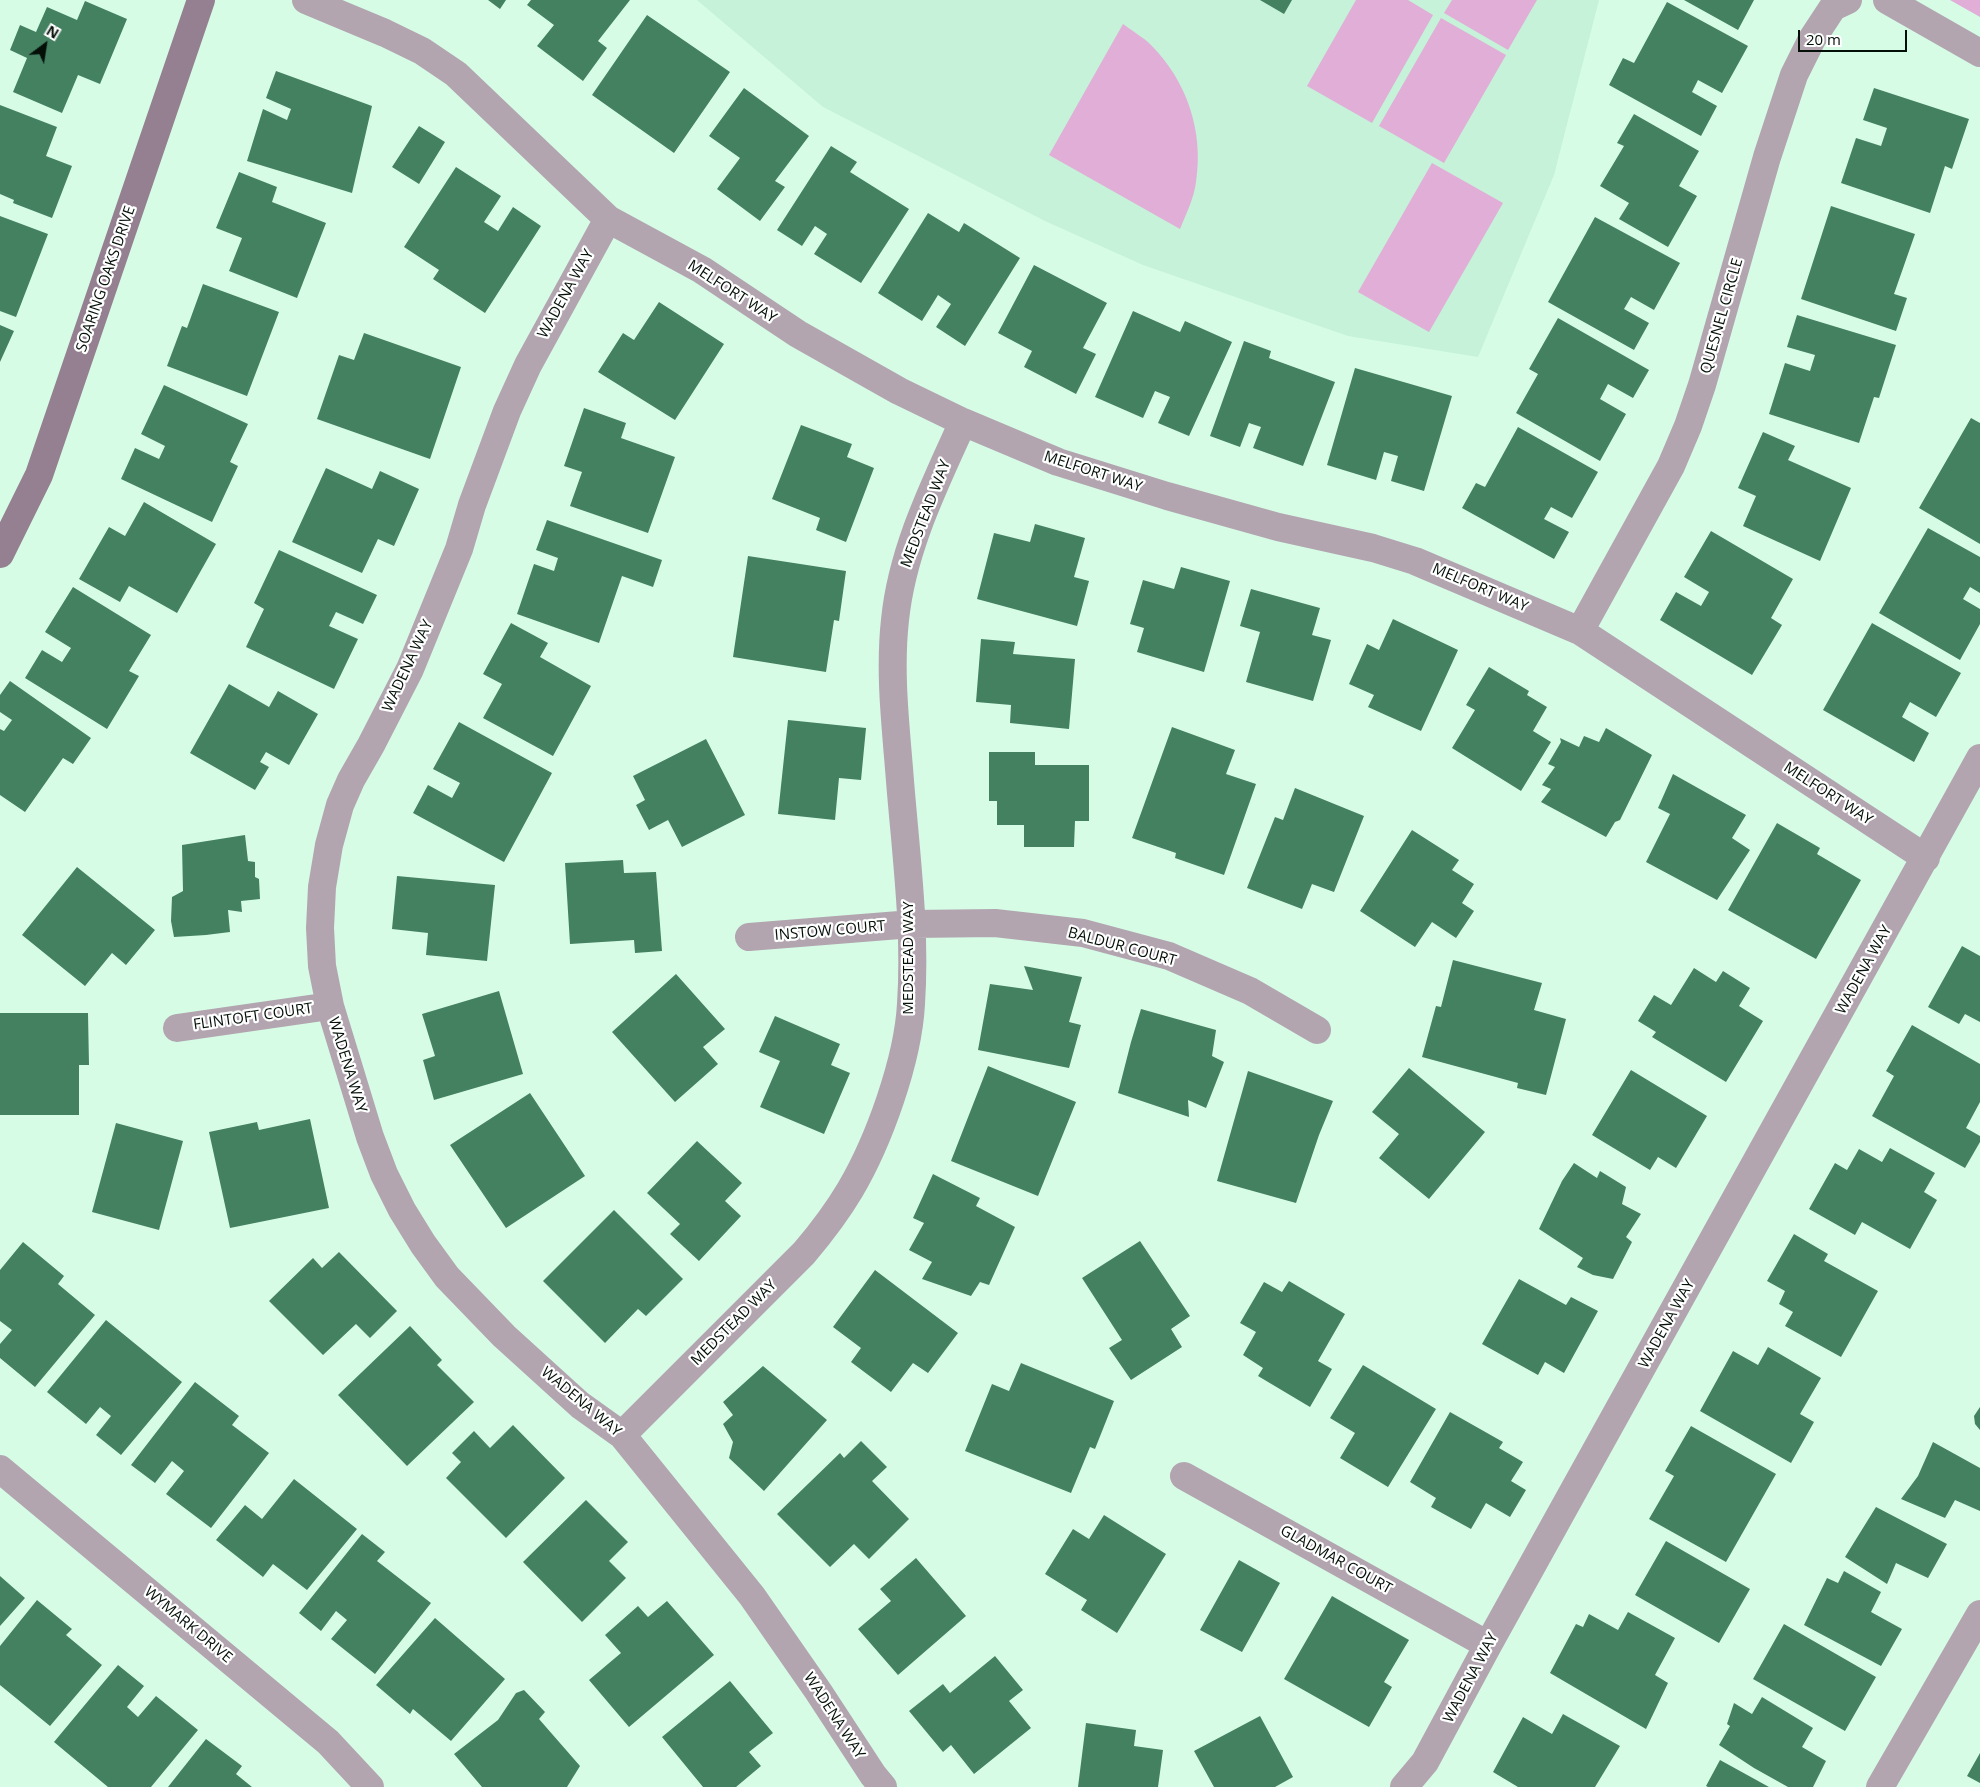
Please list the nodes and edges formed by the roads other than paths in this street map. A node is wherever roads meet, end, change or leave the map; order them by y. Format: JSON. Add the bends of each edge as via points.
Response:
{"nodes":[{"id":1,"x":201,"y":0,"type":"edge"},
{"id":2,"x":306,"y":0,"type":"edge"},
{"id":3,"x":1848,"y":0,"type":"edge"},
{"id":4,"x":1886,"y":0,"type":"edge"},
{"id":5,"x":1980,"y":54,"type":"edge"},
{"id":6,"x":608,"y":219,"type":"junction"},
{"id":7,"x":963,"y":422,"type":"junction"},
{"id":8,"x":0,"y":554,"type":"edge"},
{"id":9,"x":1580,"y":631,"type":"junction"},
{"id":10,"x":1980,"y":758,"type":"edge"},
{"id":11,"x":1926,"y":858,"type":"junction"},
{"id":12,"x":912,"y":924,"type":"junction"},
{"id":13,"x":749,"y":937,"type":"dead end"},
{"id":14,"x":330,"y":1006,"type":"junction"},
{"id":15,"x":177,"y":1028,"type":"dead end"},
{"id":16,"x":1317,"y":1030,"type":"dead end"},
{"id":17,"x":622,"y":1435,"type":"junction"},
{"id":18,"x":0,"y":1469,"type":"edge"},
{"id":19,"x":1184,"y":1476,"type":"dead end"},
{"id":20,"x":1980,"y":1614,"type":"edge"},
{"id":21,"x":1488,"y":1644,"type":"junction"},
{"id":22,"x":370,"y":1787,"type":"edge"},
{"id":23,"x":883,"y":1787,"type":"edge"},
{"id":24,"x":1404,"y":1787,"type":"edge"},
{"id":25,"x":1880,"y":1787,"type":"edge"}],
"edges":[{"from":1,"to":8,"type":"street","name":"SOARING OAKS DRIVE","via":[[38,475]]},
{"from":2,"to":6,"type":"street","name":"MELFORT WAY","via":[[422,51],[456,74]]},
{"from":3,"to":9,"type":"street","name":"QUESNEL CIRCLE","via":[[1833,7],[1794,75],[1688,426],[1671,466]]},
{"from":4,"to":5,"type":"street"},
{"from":6,"to":7,"type":"street","name":"MELFORT WAY","via":[[702,270],[798,334],[899,391]]},
{"from":6,"to":14,"type":"street","name":"WADENA WAY","via":[[528,365],[507,411],[459,549],[410,669],[340,805],[328,845],[322,887],[322,966]]},
{"from":7,"to":9,"type":"street","name":"MELFORT WAY","via":[[1058,462],[1158,493],[1415,561]]},
{"from":7,"to":12,"type":"street","name":"MEDSTEAD WAY","via":[[914,536],[902,577],[895,619],[894,700]]},
{"from":9,"to":11,"type":"street","name":"MELFORT WAY"},
{"from":10,"to":11,"type":"street"},
{"from":11,"to":21,"type":"street","name":"WADENA WAY"},
{"from":12,"to":13,"type":"street","name":"INSTOW COURT"},
{"from":12,"to":16,"type":"street","name":"BALDUR COURT","via":[[995,922],[1083,933],[1169,956],[1250,991]]},
{"from":12,"to":17,"type":"street","name":"MEDSTEAD WAY","via":[[911,1005],[905,1044],[893,1091],[868,1155],[850,1190],[804,1253]]},
{"from":14,"to":15,"type":"street","name":"FLINTOFT COURT"},
{"from":14,"to":17,"type":"street","name":"WADENA WAY","via":[[370,1137],[395,1196],[423,1244],[447,1277],[504,1336],[580,1405]]},
{"from":17,"to":23,"type":"street","name":"WADENA WAY","via":[[752,1596]]},
{"from":18,"to":22,"type":"street","name":"WYMARK DRIVE","via":[[328,1742]]},
{"from":19,"to":21,"type":"street","name":"GLADMAR COURT"},
{"from":20,"to":25,"type":"street"},
{"from":21,"to":24,"type":"street","name":"WADENA WAY","via":[[1425,1762]]}]}
